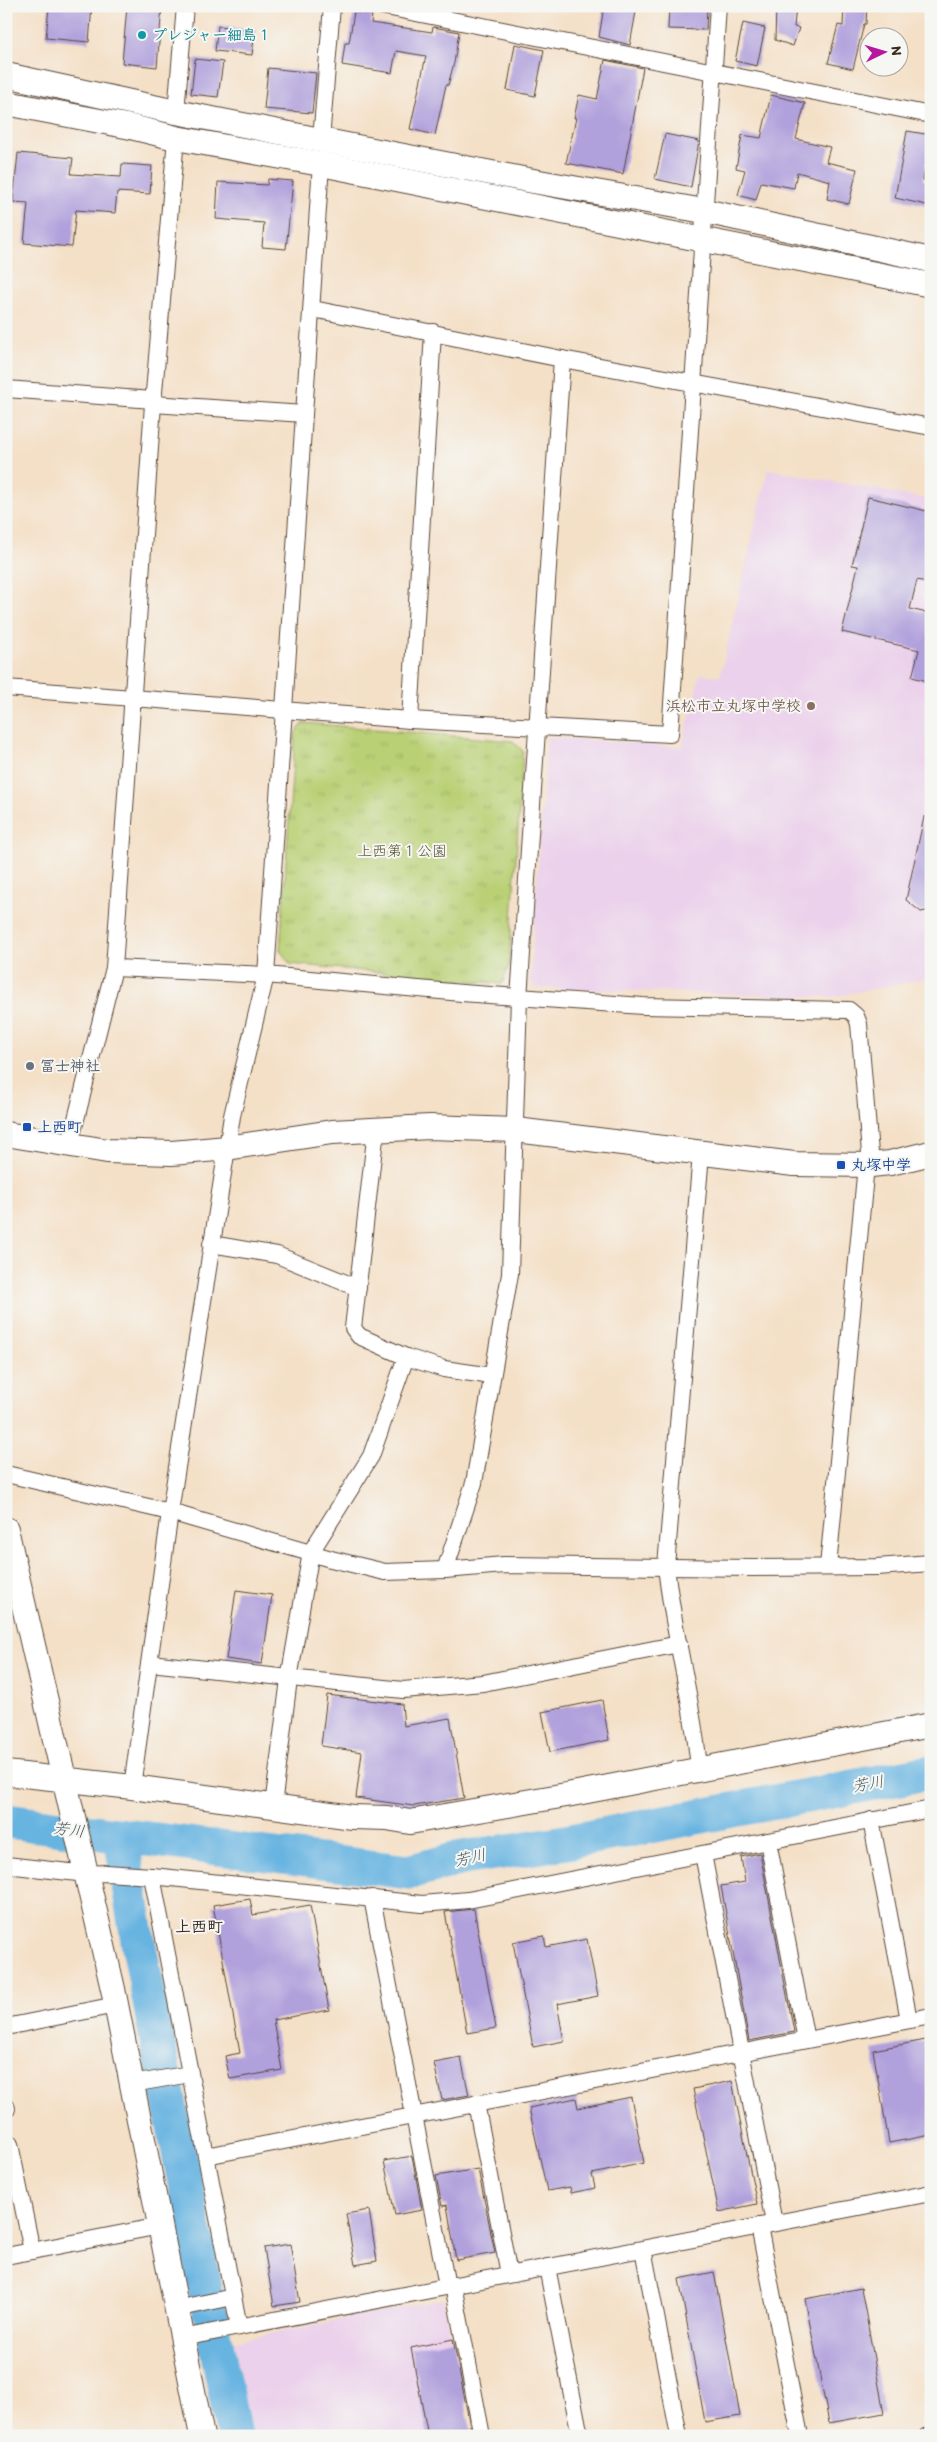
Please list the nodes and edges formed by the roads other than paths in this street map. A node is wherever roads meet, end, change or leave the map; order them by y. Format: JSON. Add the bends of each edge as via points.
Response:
{"nodes":[{"id":1,"x":185,"y":6,"type":"edge"},
{"id":2,"x":332,"y":6,"type":"edge"},
{"id":3,"x":381,"y":6,"type":"edge"},
{"id":4,"x":718,"y":6,"type":"edge"},
{"id":5,"x":714,"y":70,"type":"junction"},
{"id":6,"x":6,"y":75,"type":"edge"},
{"id":7,"x":6,"y":103,"type":"edge"},
{"id":8,"x":176,"y":112,"type":"junction"},
{"id":9,"x":931,"y":115,"type":"edge"},
{"id":10,"x":176,"y":138,"type":"junction"},
{"id":11,"x":321,"y":140,"type":"junction"},
{"id":12,"x":321,"y":164,"type":"junction"},
{"id":13,"x":704,"y":211,"type":"junction"},
{"id":14,"x":702,"y":240,"type":"junction"},
{"id":15,"x":931,"y":260,"type":"edge"},
{"id":16,"x":931,"y":285,"type":"edge"},
{"id":17,"x":313,"y":309,"type":"junction"},
{"id":18,"x":433,"y":332,"type":"junction"},
{"id":19,"x":562,"y":358,"type":"junction"},
{"id":20,"x":694,"y":382,"type":"junction"},
{"id":21,"x":6,"y":389,"type":"edge"},
{"id":22,"x":153,"y":402,"type":"junction"},
{"id":23,"x":304,"y":414,"type":"junction"},
{"id":24,"x":931,"y":427,"type":"edge"},
{"id":25,"x":6,"y":688,"type":"edge"},
{"id":26,"x":132,"y":698,"type":"junction"},
{"id":27,"x":284,"y":709,"type":"junction"},
{"id":28,"x":410,"y":720,"type":"junction"},
{"id":29,"x":539,"y":728,"type":"junction"},
{"id":30,"x":114,"y":968,"type":"junction"},
{"id":31,"x":266,"y":976,"type":"junction"},
{"id":32,"x":519,"y":998,"type":"junction"},
{"id":33,"x":376,"y":1130,"type":"junction"},
{"id":34,"x":516,"y":1130,"type":"junction"},
{"id":35,"x":6,"y":1134,"type":"edge"},
{"id":36,"x":70,"y":1143,"type":"junction"},
{"id":37,"x":227,"y":1148,"type":"junction"},
{"id":38,"x":931,"y":1153,"type":"edge"},
{"id":39,"x":701,"y":1154,"type":"junction"},
{"id":40,"x":869,"y":1165,"type":"junction"},
{"id":41,"x":211,"y":1244,"type":"junction"},
{"id":42,"x":358,"y":1288,"type":"junction"},
{"id":43,"x":406,"y":1357,"type":"junction"},
{"id":44,"x":492,"y":1376,"type":"junction"},
{"id":45,"x":6,"y":1474,"type":"edge"},
{"id":46,"x":170,"y":1512,"type":"junction"},
{"id":47,"x":6,"y":1529,"type":"edge"},
{"id":48,"x":311,"y":1552,"type":"junction"},
{"id":49,"x":931,"y":1563,"type":"edge"},
{"id":50,"x":666,"y":1566,"type":"junction"},
{"id":51,"x":828,"y":1567,"type":"junction"},
{"id":52,"x":445,"y":1570,"type":"junction"},
{"id":53,"x":679,"y":1644,"type":"junction"},
{"id":54,"x":150,"y":1662,"type":"junction"},
{"id":55,"x":289,"y":1679,"type":"junction"},
{"id":56,"x":931,"y":1724,"type":"edge"},
{"id":57,"x":700,"y":1768,"type":"junction"},
{"id":58,"x":6,"y":1773,"type":"edge"},
{"id":59,"x":132,"y":1787,"type":"junction"},
{"id":60,"x":66,"y":1789,"type":"junction"},
{"id":61,"x":273,"y":1806,"type":"junction"},
{"id":62,"x":931,"y":1808,"type":"edge"},
{"id":63,"x":871,"y":1820,"type":"junction"},
{"id":64,"x":768,"y":1841,"type":"junction"},
{"id":65,"x":703,"y":1854,"type":"junction"},
{"id":66,"x":6,"y":1865,"type":"edge"},
{"id":67,"x":93,"y":1870,"type":"junction"},
{"id":68,"x":146,"y":1876,"type":"junction"},
{"id":69,"x":372,"y":1898,"type":"junction"},
{"id":70,"x":116,"y":2005,"type":"junction"},
{"id":71,"x":931,"y":2016,"type":"edge"},
{"id":72,"x":909,"y":2020,"type":"junction"},
{"id":73,"x":6,"y":2026,"type":"edge"},
{"id":74,"x":806,"y":2040,"type":"junction"},
{"id":75,"x":741,"y":2052,"type":"junction"},
{"id":76,"x":186,"y":2075,"type":"junction"},
{"id":77,"x":143,"y":2082,"type":"junction"},
{"id":78,"x":476,"y":2103,"type":"junction"},
{"id":79,"x":414,"y":2115,"type":"junction"},
{"id":80,"x":10,"y":2144,"type":"dead end"},
{"id":81,"x":206,"y":2156,"type":"junction"},
{"id":82,"x":931,"y":2193,"type":"edge"},
{"id":83,"x":767,"y":2225,"type":"junction"},
{"id":84,"x":160,"y":2226,"type":"junction"},
{"id":85,"x":643,"y":2249,"type":"junction"},
{"id":86,"x":32,"y":2251,"type":"junction"},
{"id":87,"x":6,"y":2256,"type":"edge"},
{"id":88,"x":547,"y":2267,"type":"junction"},
{"id":89,"x":508,"y":2274,"type":"junction"},
{"id":90,"x":450,"y":2286,"type":"junction"},
{"id":91,"x":228,"y":2298,"type":"junction"},
{"id":92,"x":186,"y":2306,"type":"junction"},
{"id":93,"x":234,"y":2328,"type":"junction"},
{"id":94,"x":190,"y":2336,"type":"junction"},
{"id":95,"x":202,"y":2436,"type":"edge"},
{"id":96,"x":482,"y":2436,"type":"edge"},
{"id":97,"x":580,"y":2436,"type":"edge"},
{"id":98,"x":678,"y":2436,"type":"edge"},
{"id":99,"x":800,"y":2436,"type":"edge"}],
"edges":[{"from":1,"to":8,"type":"street"},
{"from":2,"to":11,"type":"street"},
{"from":3,"to":5,"type":"street"},
{"from":4,"to":5,"type":"street"},
{"from":5,"to":9,"type":"street"},
{"from":5,"to":13,"type":"street"},
{"from":6,"to":8,"type":"street"},
{"from":7,"to":10,"type":"street"},
{"from":8,"to":11,"type":"street"},
{"from":10,"to":12,"type":"street"},
{"from":10,"to":22,"type":"street"},
{"from":11,"to":13,"type":"street"},
{"from":12,"to":14,"type":"street"},
{"from":12,"to":17,"type":"street"},
{"from":13,"to":14,"type":"street"},
{"from":13,"to":15,"type":"street"},
{"from":14,"to":16,"type":"street"},
{"from":14,"to":20,"type":"street"},
{"from":17,"to":18,"type":"street"},
{"from":17,"to":23,"type":"street"},
{"from":18,"to":19,"type":"street"},
{"from":18,"to":28,"type":"street"},
{"from":19,"to":20,"type":"street"},
{"from":19,"to":29,"type":"street"},
{"from":20,"to":24,"type":"street"},
{"from":20,"to":29,"type":"street","via":[[670,734]]},
{"from":21,"to":22,"type":"street"},
{"from":22,"to":23,"type":"street"},
{"from":22,"to":26,"type":"street"},
{"from":23,"to":27,"type":"street"},
{"from":25,"to":26,"type":"street"},
{"from":26,"to":27,"type":"street"},
{"from":26,"to":30,"type":"street"},
{"from":27,"to":28,"type":"street"},
{"from":27,"to":31,"type":"street"},
{"from":28,"to":29,"type":"street"},
{"from":29,"to":32,"type":"street"},
{"from":30,"to":31,"type":"street"},
{"from":30,"to":36,"type":"street"},
{"from":31,"to":32,"type":"street"},
{"from":31,"to":37,"type":"street"},
{"from":32,"to":34,"type":"street"},
{"from":32,"to":40,"type":"street","via":[[643,1006],[852,1012],[859,1024]]},
{"from":33,"to":34,"type":"street","via":[[430,1126]]},
{"from":33,"to":37,"type":"street","via":[[332,1132]]},
{"from":33,"to":42,"type":"street"},
{"from":34,"to":39,"type":"street"},
{"from":34,"to":44,"type":"street","via":[[510,1274]]},
{"from":35,"to":36,"type":"street"},
{"from":36,"to":37,"type":"street","via":[[108,1150],[152,1152]]},
{"from":37,"to":41,"type":"street"},
{"from":38,"to":40,"type":"street"},
{"from":39,"to":40,"type":"street","via":[[781,1163]]},
{"from":39,"to":50,"type":"street"},
{"from":40,"to":51,"type":"street"},
{"from":41,"to":42,"type":"street","via":[[277,1255]]},
{"from":41,"to":46,"type":"street"},
{"from":42,"to":43,"type":"street","via":[[352,1322],[355,1333]]},
{"from":43,"to":44,"type":"street","via":[[444,1369]]},
{"from":43,"to":48,"type":"street","via":[[371,1456]]},
{"from":44,"to":52,"type":"street","via":[[472,1492]]},
{"from":45,"to":46,"type":"street"},
{"from":46,"to":48,"type":"street"},
{"from":46,"to":54,"type":"street"},
{"from":47,"to":60,"type":"street"},
{"from":48,"to":52,"type":"street","via":[[385,1572]]},
{"from":48,"to":55,"type":"street"},
{"from":49,"to":51,"type":"street"},
{"from":50,"to":51,"type":"street"},
{"from":50,"to":52,"type":"street","via":[[504,1565]]},
{"from":50,"to":53,"type":"street"},
{"from":53,"to":55,"type":"street","via":[[483,1683],[403,1690]]},
{"from":53,"to":57,"type":"street","via":[[696,1727]]},
{"from":54,"to":55,"type":"street"},
{"from":54,"to":59,"type":"street"},
{"from":55,"to":61,"type":"street"},
{"from":56,"to":57,"type":"street"},
{"from":57,"to":61,"type":"street","via":[[410,1822]]},
{"from":58,"to":60,"type":"street"},
{"from":59,"to":60,"type":"street"},
{"from":59,"to":61,"type":"street"},
{"from":60,"to":67,"type":"street"},
{"from":62,"to":63,"type":"street"},
{"from":63,"to":64,"type":"street"},
{"from":63,"to":72,"type":"street"},
{"from":64,"to":65,"type":"street"},
{"from":64,"to":74,"type":"street"},
{"from":65,"to":69,"type":"street","via":[[468,1900],[422,1904]]},
{"from":65,"to":75,"type":"street"},
{"from":66,"to":67,"type":"street"},
{"from":67,"to":68,"type":"street"},
{"from":67,"to":70,"type":"street"},
{"from":68,"to":69,"type":"street"},
{"from":68,"to":76,"type":"street"},
{"from":69,"to":79,"type":"street"},
{"from":70,"to":73,"type":"street"},
{"from":70,"to":77,"type":"street"},
{"from":71,"to":72,"type":"street"},
{"from":72,"to":74,"type":"street"},
{"from":74,"to":75,"type":"street"},
{"from":75,"to":78,"type":"street"},
{"from":75,"to":83,"type":"street"},
{"from":76,"to":77,"type":"street"},
{"from":76,"to":81,"type":"street"},
{"from":77,"to":84,"type":"street"},
{"from":78,"to":79,"type":"street"},
{"from":78,"to":89,"type":"street"},
{"from":79,"to":81,"type":"street"},
{"from":79,"to":90,"type":"street"},
{"from":80,"to":86,"type":"street"},
{"from":81,"to":91,"type":"street"},
{"from":82,"to":83,"type":"street"},
{"from":83,"to":85,"type":"street"},
{"from":83,"to":99,"type":"street"},
{"from":84,"to":86,"type":"street"},
{"from":84,"to":92,"type":"street"},
{"from":85,"to":88,"type":"street"},
{"from":85,"to":98,"type":"street"},
{"from":86,"to":87,"type":"street"},
{"from":88,"to":89,"type":"street"},
{"from":88,"to":97,"type":"street"},
{"from":89,"to":90,"type":"street"},
{"from":90,"to":93,"type":"street"},
{"from":90,"to":96,"type":"street"},
{"from":91,"to":92,"type":"street"},
{"from":91,"to":93,"type":"street"},
{"from":92,"to":94,"type":"street"},
{"from":93,"to":94,"type":"street"},
{"from":94,"to":95,"type":"street"}]}
